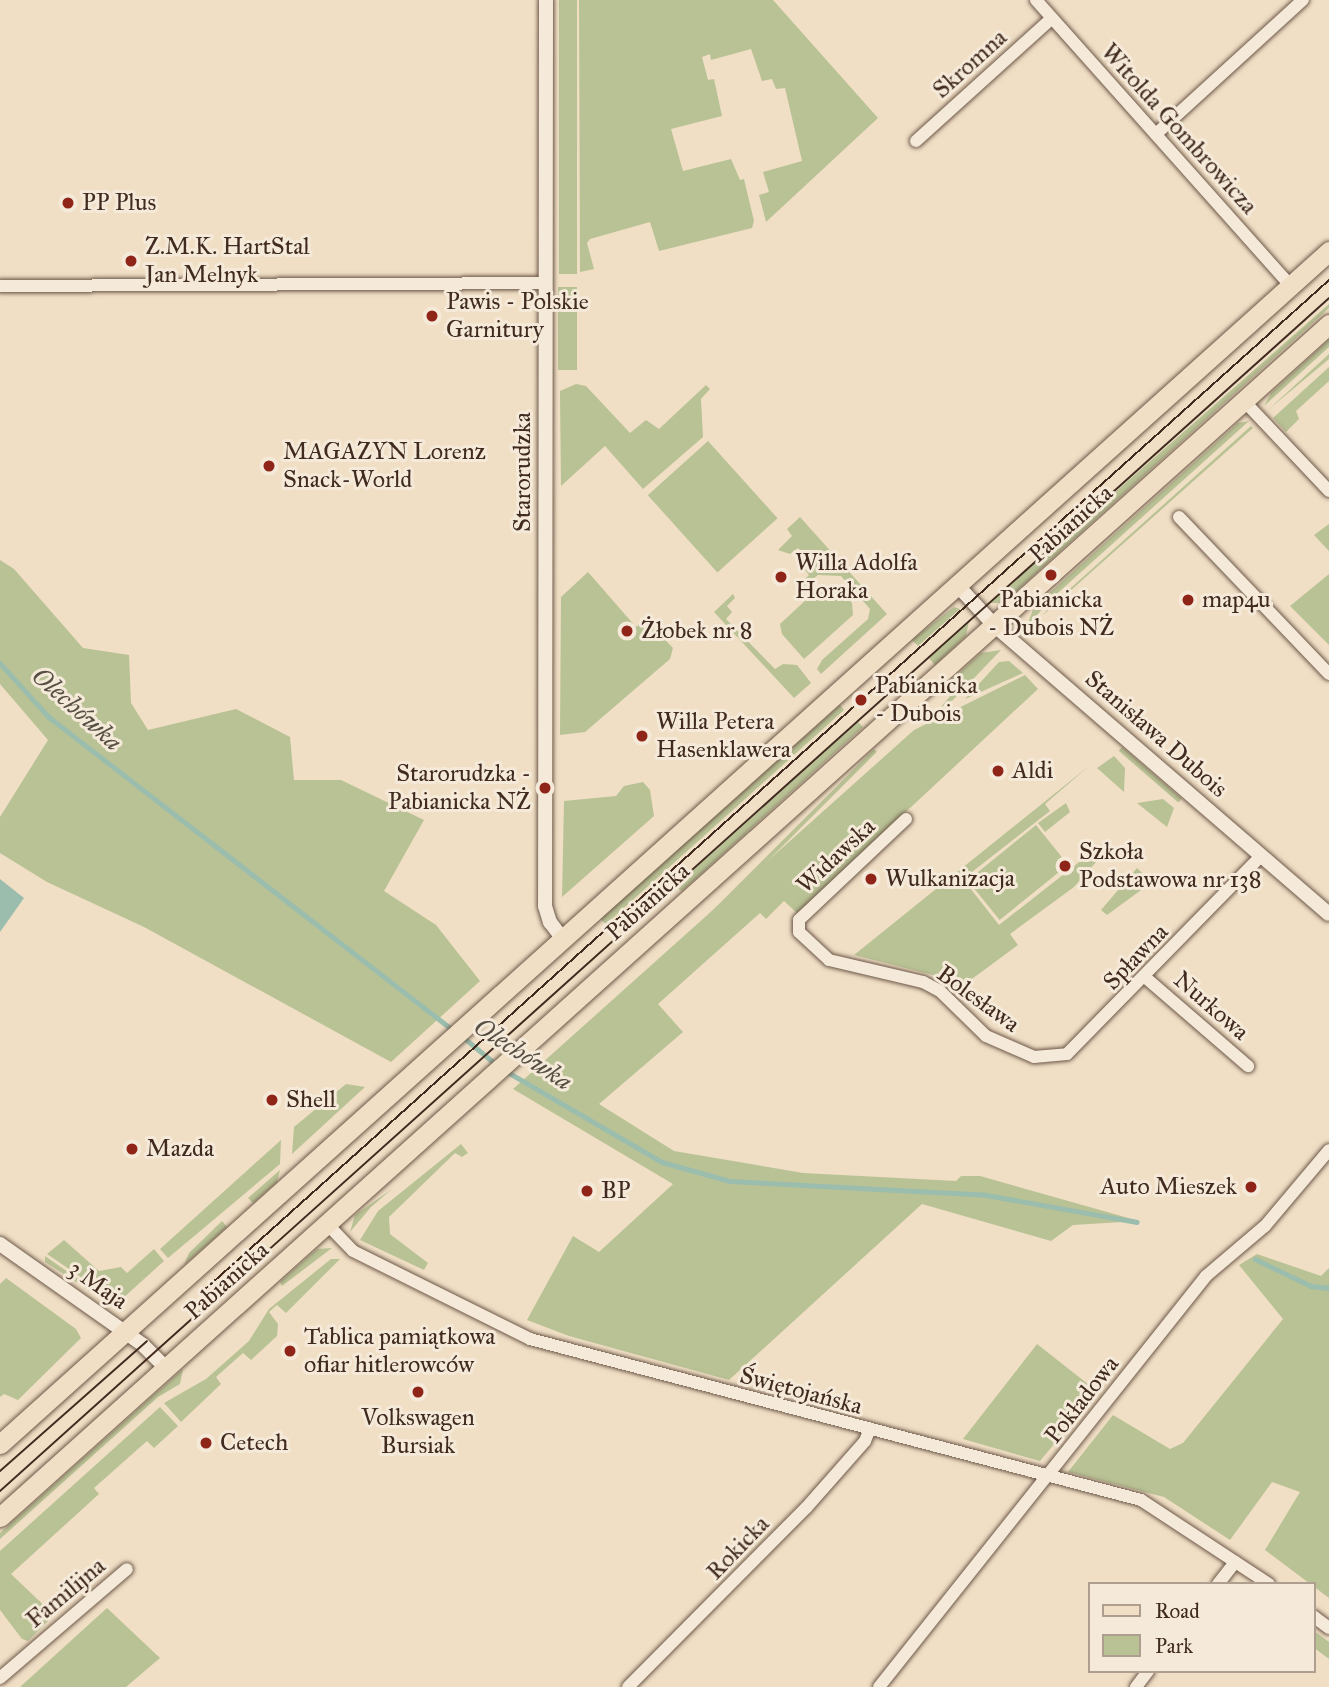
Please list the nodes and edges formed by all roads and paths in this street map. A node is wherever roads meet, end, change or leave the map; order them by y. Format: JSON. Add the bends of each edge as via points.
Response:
{"nodes":[{"id":1,"x":546,"y":0,"type":"edge"},
{"id":2,"x":1036,"y":0,"type":"edge"},
{"id":3,"x":1303,"y":0,"type":"edge"},
{"id":4,"x":1052,"y":18,"type":"junction"},
{"id":5,"x":1156,"y":134,"type":"junction"},
{"id":6,"x":916,"y":141,"type":"dead end"},
{"id":7,"x":1329,"y":251,"type":"edge"},
{"id":8,"x":546,"y":282,"type":"junction"},
{"id":9,"x":1290,"y":285,"type":"junction"},
{"id":10,"x":0,"y":286,"type":"edge"},
{"id":11,"x":1329,"y":324,"type":"edge"},
{"id":12,"x":1244,"y":401,"type":"junction"},
{"id":13,"x":1329,"y":491,"type":"edge"},
{"id":14,"x":1179,"y":517,"type":"dead end"},
{"id":15,"x":957,"y":585,"type":"junction"},
{"id":16,"x":994,"y":625,"type":"junction"},
{"id":17,"x":1329,"y":674,"type":"edge"},
{"id":18,"x":906,"y":819,"type":"dead end"},
{"id":19,"x":1261,"y":856,"type":"junction"},
{"id":20,"x":1329,"y":914,"type":"edge"},
{"id":21,"x":797,"y":926,"type":"joint"},
{"id":22,"x":563,"y":939,"type":"junction"},
{"id":23,"x":1146,"y":978,"type":"junction"},
{"id":24,"x":1067,"y":1054,"type":"joint"},
{"id":25,"x":1248,"y":1066,"type":"dead end"},
{"id":26,"x":1329,"y":1150,"type":"edge"},
{"id":27,"x":327,"y":1224,"type":"junction"},
{"id":28,"x":0,"y":1244,"type":"edge"},
{"id":29,"x":125,"y":1332,"type":"junction"},
{"id":30,"x":166,"y":1368,"type":"junction"},
{"id":31,"x":869,"y":1431,"type":"junction"},
{"id":32,"x":0,"y":1444,"type":"edge"},
{"id":33,"x":1048,"y":1476,"type":"junction"},
{"id":34,"x":0,"y":1517,"type":"edge"},
{"id":35,"x":1235,"y":1562,"type":"junction"},
{"id":36,"x":127,"y":1569,"type":"dead end"},
{"id":37,"x":1220,"y":1582,"type":"edge"},
{"id":38,"x":1266,"y":1582,"type":"edge"},
{"id":39,"x":0,"y":1678,"type":"edge"},
{"id":40,"x":628,"y":1687,"type":"edge"},
{"id":41,"x":879,"y":1687,"type":"edge"}],
"edges":[{"from":1,"to":8,"type":"street","name":"Starorudzka"},
{"from":2,"to":4,"type":"street","name":"Witolda Gombrowicza"},
{"from":3,"to":5,"type":"street"},
{"from":4,"to":5,"type":"street","name":"Witolda Gombrowicza"},
{"from":4,"to":6,"type":"street","name":"Skromna"},
{"from":5,"to":9,"type":"street","name":"Witolda Gombrowicza"},
{"from":7,"to":9,"type":"main road","name":"Pabianicka"},
{"from":8,"to":10,"type":"street"},
{"from":8,"to":22,"type":"street","name":"Starorudzka","via":[[545,906]]},
{"from":9,"to":15,"type":"main road","name":"Pabianicka"},
{"from":11,"to":12,"type":"main road","name":"Pabianicka"},
{"from":12,"to":13,"type":"street"},
{"from":12,"to":16,"type":"main road","name":"Pabianicka"},
{"from":14,"to":17,"type":"street"},
{"from":15,"to":16,"type":"street","name":"Stanisława Dubois"},
{"from":15,"to":22,"type":"main road","name":"Pabianicka"},
{"from":16,"to":19,"type":"street","name":"Stanisława Dubois"},
{"from":16,"to":27,"type":"main road","name":"Pabianicka"},
{"from":18,"to":21,"type":"street","name":"Widawska"},
{"from":19,"to":20,"type":"street","name":"Stanisława Dubois"},
{"from":19,"to":23,"type":"street","name":"Spławna"},
{"from":21,"to":24,"type":"street","name":"Bolesława","via":[[829,960],[923,982],[940,991],[986,1036],[1017,1052],[1053,1059]]},
{"from":22,"to":29,"type":"main road","name":"Pabianicka"},
{"from":23,"to":24,"type":"street","name":"Spławna"},
{"from":23,"to":25,"type":"street","name":"Nurkowa"},
{"from":26,"to":33,"type":"street","name":"Pokładowa","via":[[1265,1226],[1206,1276]]},
{"from":27,"to":30,"type":"main road","name":"Pabianicka"},
{"from":27,"to":31,"type":"street","name":"Świętojańska","via":[[353,1251],[530,1339]]},
{"from":28,"to":29,"type":"street","name":"3 Maja"},
{"from":29,"to":30,"type":"street","name":"3 Maja"},
{"from":29,"to":32,"type":"main road","name":"Pabianicka"},
{"from":30,"to":34,"type":"main road","name":"Pabianicka"},
{"from":31,"to":33,"type":"street","name":"Świętojańska"},
{"from":31,"to":40,"type":"street","name":"Rokicka","via":[[806,1508]]},
{"from":33,"to":35,"type":"street","name":"Świętojańska","via":[[1151,1504]]},
{"from":33,"to":41,"type":"street","name":"Pokładowa"},
{"from":35,"to":37,"type":"street"},
{"from":35,"to":38,"type":"street","name":"Świętojańska"},
{"from":36,"to":39,"type":"street","name":"Familijna"}]}
